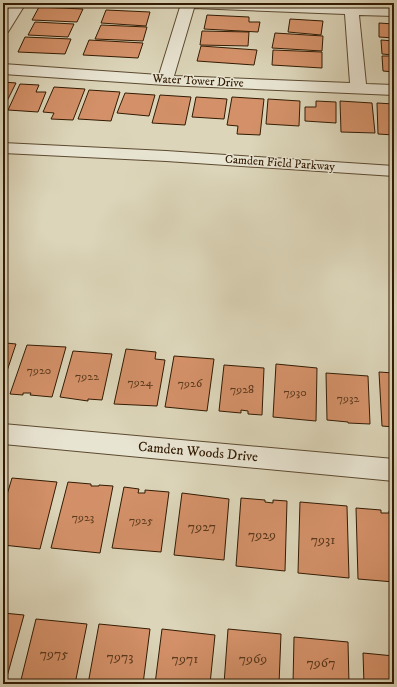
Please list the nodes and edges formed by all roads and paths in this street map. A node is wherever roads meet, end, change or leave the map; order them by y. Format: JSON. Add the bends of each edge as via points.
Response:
{"nodes":[{"id":1,"x":19,"y":3,"type":"edge"},
{"id":2,"x":173,"y":3,"type":"edge"},
{"id":3,"x":188,"y":4,"type":"junction"},
{"id":4,"x":352,"y":9,"type":"junction"},
{"id":5,"x":394,"y":12,"type":"edge"},
{"id":6,"x":3,"y":29,"type":"edge"},
{"id":7,"x":3,"y":69,"type":"edge"},
{"id":8,"x":166,"y":80,"type":"junction"},
{"id":9,"x":358,"y":87,"type":"junction"},
{"id":10,"x":394,"y":90,"type":"edge"},
{"id":11,"x":3,"y":140,"type":"edge"},
{"id":12,"x":3,"y":148,"type":"edge"},
{"id":13,"x":166,"y":156,"type":"junction"},
{"id":14,"x":394,"y":171,"type":"edge"},
{"id":15,"x":3,"y":434,"type":"edge"},
{"id":16,"x":394,"y":470,"type":"edge"}],
"edges":[{"from":1,"to":6,"type":"street"},
{"from":2,"to":3,"type":"street"},
{"from":3,"to":4,"type":"street"},
{"from":3,"to":8,"type":"street"},
{"from":4,"to":5,"type":"street"},
{"from":4,"to":9,"type":"street"},
{"from":7,"to":8,"type":"street","name":"Water Tower Drive"},
{"from":8,"to":9,"type":"street","name":"Water Tower Drive"},
{"from":9,"to":10,"type":"street","name":"Water Tower Drive"},
{"from":11,"to":13,"type":"street","name":"Camden Field Parkway"},
{"from":12,"to":13,"type":"street","name":"Camden Field Parkway"},
{"from":13,"to":14,"type":"street","name":"Camden Field Parkway"},
{"from":15,"to":16,"type":"street","name":"Camden Woods Drive"}]}
